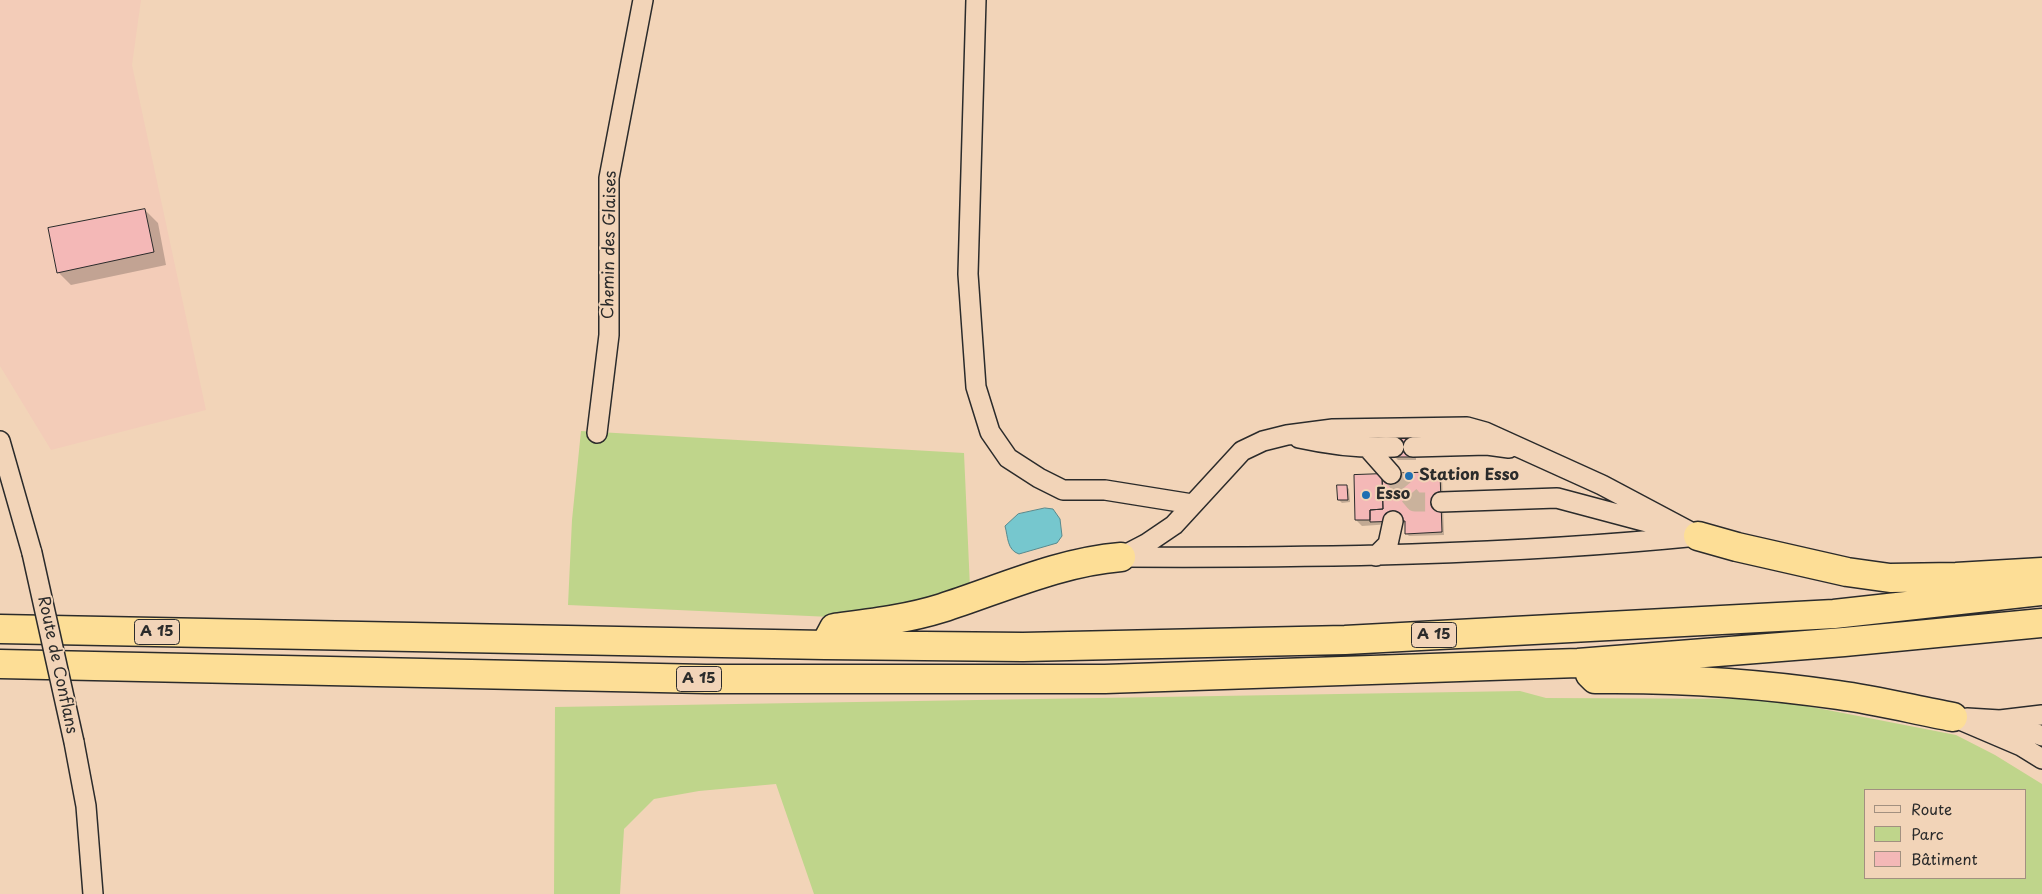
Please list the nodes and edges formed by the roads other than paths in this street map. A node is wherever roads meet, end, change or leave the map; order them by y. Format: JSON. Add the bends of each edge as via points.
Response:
{"nodes":[{"id":1,"x":643,"y":0,"type":"edge"},
{"id":2,"x":976,"y":0,"type":"edge"},
{"id":3,"x":597,"y":433,"type":"dead end"},
{"id":4,"x":1287,"y":435,"type":"junction"},
{"id":5,"x":0,"y":441,"type":"edge"},
{"id":6,"x":1413,"y":447,"type":"dead end"},
{"id":7,"x":1368,"y":448,"type":"junction"},
{"id":8,"x":1394,"y":448,"type":"dead end"},
{"id":9,"x":1525,"y":450,"type":"junction"},
{"id":10,"x":1391,"y":474,"type":"tunnel mouth"},
{"id":11,"x":1440,"y":502,"type":"tunnel mouth"},
{"id":12,"x":1192,"y":504,"type":"junction"},
{"id":13,"x":1393,"y":521,"type":"dead end"},
{"id":14,"x":1698,"y":536,"type":"junction"},
{"id":15,"x":1376,"y":556,"type":"junction"},
{"id":16,"x":1121,"y":557,"type":"junction"},
{"id":17,"x":2042,"y":572,"type":"edge"},
{"id":18,"x":2042,"y":591,"type":"edge"},
{"id":19,"x":2042,"y":623,"type":"edge"},
{"id":20,"x":0,"y":629,"type":"edge"},
{"id":21,"x":825,"y":645,"type":"junction"},
{"id":22,"x":1578,"y":663,"type":"junction"},
{"id":23,"x":0,"y":664,"type":"edge"},
{"id":24,"x":2042,"y":715,"type":"edge"},
{"id":25,"x":1954,"y":717,"type":"junction"},
{"id":26,"x":2000,"y":720,"type":"junction"},
{"id":27,"x":2042,"y":736,"type":"edge"},
{"id":28,"x":2042,"y":760,"type":"edge"},
{"id":29,"x":93,"y":894,"type":"edge"}],
"edges":[{"from":1,"to":3,"type":"street","name":"Chemin des Glaises","via":[[609,178],[609,335]]},
{"from":2,"to":12,"type":"street","via":[[968,274],[976,387],[990,432],[1008,458],[1062,490],[1105,490]]},
{"from":4,"to":7,"type":"street","via":[[1332,446]]},
{"from":4,"to":9,"type":"street","via":[[1333,429],[1467,427]]},
{"from":4,"to":12,"type":"street","via":[[1242,451]]},
{"from":5,"to":29,"type":"street","name":"Route de Conflans","bridge":true,"via":[[32,553],[74,742],[86,806]]},
{"from":6,"to":9,"type":"street","via":[[1487,445]]},
{"from":7,"to":8,"type":"street"},
{"from":7,"to":10,"type":"street"},
{"from":9,"to":14,"type":"street","via":[[1602,485]]},
{"from":11,"to":14,"type":"street","via":[[1557,498]]},
{"from":12,"to":16,"type":"street","via":[[1174,525]]},
{"from":13,"to":15,"type":"street","via":[[1388,544]]},
{"from":14,"to":15,"type":"street","via":[[1575,548]]},
{"from":14,"to":17,"type":"highway","via":[[1838,570],[1890,578]]},
{"from":15,"to":16,"type":"street"},
{"from":16,"to":21,"type":"highway","via":[[1075,563],[940,608],[892,620],[834,628]]},
{"from":18,"to":21,"type":"highway","number":"A 15","via":[[1834,614],[1345,640],[1023,647]]},
{"from":19,"to":22,"type":"highway","number":"A 15"},
{"from":20,"to":21,"type":"highway","number":"A 15"},
{"from":22,"to":23,"type":"highway","number":"A 15","via":[[1105,679],[706,679]]},
{"from":22,"to":25,"type":"highway","via":[[1595,679],[1666,678],[1796,690]]},
{"from":24,"to":26,"type":"street"},
{"from":25,"to":26,"type":"street"},
{"from":25,"to":28,"type":"street","via":[[2021,746]]},
{"from":26,"to":27,"type":"street"}]}
